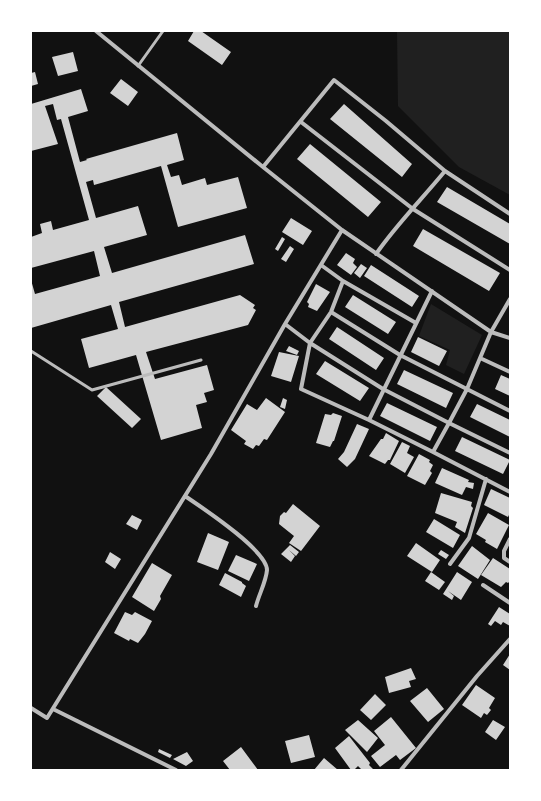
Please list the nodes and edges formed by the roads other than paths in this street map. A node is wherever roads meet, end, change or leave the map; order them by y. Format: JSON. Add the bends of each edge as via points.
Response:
{"nodes":[{"id":1,"x":96,"y":31,"type":"edge"},
{"id":2,"x":163,"y":31,"type":"edge"},
{"id":3,"x":138,"y":66,"type":"junction"},
{"id":4,"x":301,"y":122,"type":"junction"},
{"id":5,"x":262,"y":167,"type":"junction"},
{"id":6,"x":445,"y":171,"type":"junction"},
{"id":7,"x":413,"y":209,"type":"junction"},
{"id":8,"x":510,"y":214,"type":"edge"},
{"id":9,"x":342,"y":230,"type":"junction"},
{"id":10,"x":376,"y":254,"type":"junction"},
{"id":11,"x":321,"y":265,"type":"junction"},
{"id":12,"x":510,"y":270,"type":"edge"},
{"id":13,"x":343,"y":281,"type":"junction"},
{"id":14,"x":432,"y":291,"type":"junction"},
{"id":15,"x":510,"y":299,"type":"edge"},
{"id":16,"x":331,"y":312,"type":"junction"},
{"id":17,"x":416,"y":323,"type":"junction"},
{"id":18,"x":285,"y":324,"type":"junction"},
{"id":19,"x":491,"y":332,"type":"junction"},
{"id":20,"x":510,"y":338,"type":"edge"},
{"id":21,"x":310,"y":343,"type":"junction"},
{"id":22,"x":31,"y":351,"type":"edge"},
{"id":23,"x":400,"y":355,"type":"junction"},
{"id":24,"x":480,"y":358,"type":"junction"},
{"id":25,"x":202,"y":360,"type":"dead end"},
{"id":26,"x":510,"y":372,"type":"edge"},
{"id":27,"x":383,"y":389,"type":"junction"},
{"id":28,"x":467,"y":389,"type":"junction"},
{"id":29,"x":510,"y":412,"type":"edge"},
{"id":30,"x":369,"y":420,"type":"junction"},
{"id":31,"x":449,"y":423,"type":"junction"},
{"id":32,"x":433,"y":452,"type":"junction"},
{"id":33,"x":510,"y":453,"type":"edge"},
{"id":34,"x":486,"y":479,"type":"junction"},
{"id":35,"x":510,"y":492,"type":"edge"},
{"id":36,"x":185,"y":496,"type":"junction"},
{"id":37,"x":510,"y":539,"type":"edge"},
{"id":38,"x":510,"y":562,"type":"edge"},
{"id":39,"x":450,"y":564,"type":"dead end"},
{"id":40,"x":483,"y":585,"type":"dead end"},
{"id":41,"x":510,"y":603,"type":"edge"},
{"id":42,"x":256,"y":606,"type":"dead end"},
{"id":43,"x":510,"y":639,"type":"edge"},
{"id":44,"x":31,"y":708,"type":"edge"},
{"id":45,"x":53,"y":709,"type":"junction"},
{"id":46,"x":176,"y":770,"type":"edge"},
{"id":47,"x":401,"y":770,"type":"edge"}],
"edges":[{"from":1,"to":3,"type":"street"},
{"from":2,"to":3,"type":"lane"},
{"from":3,"to":5,"type":"street"},
{"from":4,"to":5,"type":"street"},
{"from":4,"to":6,"type":"street","via":[[334,80]]},
{"from":4,"to":7,"type":"street"},
{"from":5,"to":9,"type":"street"},
{"from":6,"to":7,"type":"street"},
{"from":6,"to":8,"type":"street"},
{"from":7,"to":10,"type":"street","via":[[391,232]]},
{"from":7,"to":12,"type":"street"},
{"from":9,"to":10,"type":"street"},
{"from":9,"to":11,"type":"street"},
{"from":10,"to":14,"type":"street"},
{"from":11,"to":13,"type":"street"},
{"from":11,"to":18,"type":"street"},
{"from":13,"to":16,"type":"street"},
{"from":13,"to":17,"type":"street"},
{"from":14,"to":17,"type":"street"},
{"from":14,"to":19,"type":"street"},
{"from":15,"to":19,"type":"street"},
{"from":16,"to":21,"type":"street"},
{"from":16,"to":23,"type":"street"},
{"from":17,"to":23,"type":"street"},
{"from":18,"to":21,"type":"street"},
{"from":18,"to":36,"type":"street"},
{"from":19,"to":20,"type":"street"},
{"from":19,"to":24,"type":"street"},
{"from":21,"to":27,"type":"street"},
{"from":21,"to":30,"type":"street","via":[[301,389]]},
{"from":22,"to":25,"type":"lane","via":[[92,390]]},
{"from":23,"to":27,"type":"street"},
{"from":23,"to":28,"type":"street"},
{"from":24,"to":26,"type":"street"},
{"from":24,"to":28,"type":"street"},
{"from":27,"to":30,"type":"street"},
{"from":27,"to":31,"type":"street"},
{"from":28,"to":29,"type":"street"},
{"from":28,"to":31,"type":"street"},
{"from":30,"to":32,"type":"street"},
{"from":31,"to":32,"type":"street"},
{"from":31,"to":33,"type":"street"},
{"from":32,"to":34,"type":"street"},
{"from":34,"to":35,"type":"street"},
{"from":34,"to":39,"type":"street","via":[[469,538]]},
{"from":36,"to":42,"type":"street","via":[[220,519],[264,561],[267,570]]},
{"from":36,"to":45,"type":"street"},
{"from":37,"to":38,"type":"street","via":[[504,551],[504,558]]},
{"from":40,"to":41,"type":"street"},
{"from":43,"to":47,"type":"street"},
{"from":44,"to":45,"type":"street","via":[[47,718]]},
{"from":45,"to":46,"type":"street"}]}
